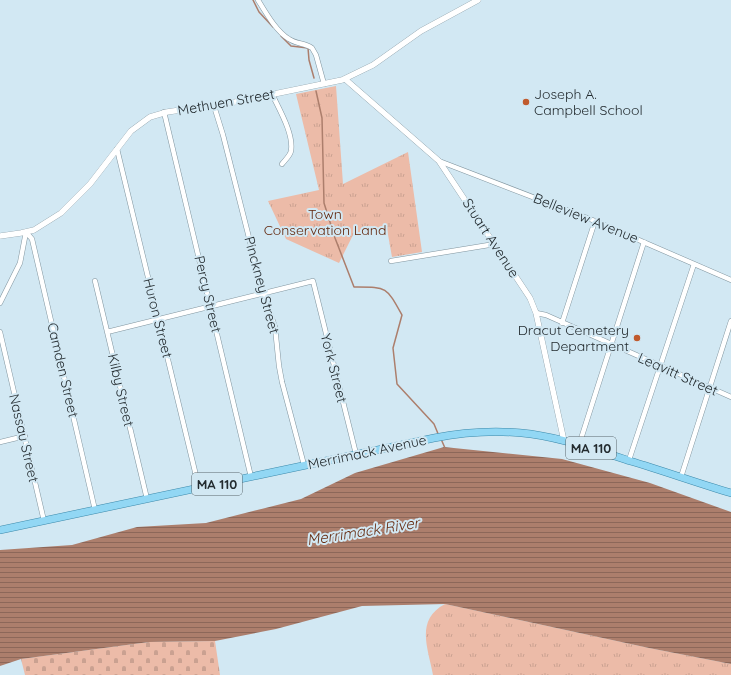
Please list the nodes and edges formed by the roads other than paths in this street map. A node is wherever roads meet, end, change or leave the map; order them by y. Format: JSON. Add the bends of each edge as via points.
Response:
{"nodes":[{"id":1,"x":258,"y":0,"type":"edge"},
{"id":2,"x":478,"y":0,"type":"edge"},
{"id":3,"x":345,"y":79,"type":"junction"},
{"id":4,"x":324,"y":84,"type":"junction"},
{"id":5,"x":272,"y":94,"type":"junction"},
{"id":6,"x":214,"y":106,"type":"junction"},
{"id":7,"x":164,"y":112,"type":"junction"},
{"id":8,"x":117,"y":149,"type":"junction"},
{"id":9,"x":439,"y":161,"type":"junction"},
{"id":10,"x":282,"y":164,"type":"dead end"},
{"id":11,"x":595,"y":221,"type":"junction"},
{"id":12,"x":26,"y":232,"type":"junction"},
{"id":13,"x":0,"y":236,"type":"edge"},
{"id":14,"x":644,"y":242,"type":"junction"},
{"id":15,"x":495,"y":244,"type":"junction"},
{"id":16,"x":391,"y":261,"type":"dead end"},
{"id":17,"x":694,"y":264,"type":"junction"},
{"id":18,"x":731,"y":280,"type":"edge"},
{"id":19,"x":95,"y":281,"type":"dead end"},
{"id":20,"x":263,"y":294,"type":"junction"},
{"id":21,"x":0,"y":303,"type":"edge"},
{"id":22,"x":210,"y":306,"type":"junction"},
{"id":23,"x":536,"y":313,"type":"junction"},
{"id":24,"x":159,"y":319,"type":"junction"},
{"id":25,"x":731,"y":321,"type":"edge"},
{"id":26,"x":562,"y":323,"type":"junction"},
{"id":27,"x":0,"y":332,"type":"edge"},
{"id":28,"x":107,"y":332,"type":"junction"},
{"id":29,"x":611,"y":344,"type":"junction"},
{"id":30,"x":660,"y":366,"type":"junction"},
{"id":31,"x":710,"y":388,"type":"junction"},
{"id":32,"x":731,"y":397,"type":"edge"},
{"id":33,"x":24,"y":436,"type":"junction"},
{"id":34,"x":564,"y":441,"type":"junction"},
{"id":35,"x":0,"y":442,"type":"edge"},
{"id":36,"x":579,"y":444,"type":"junction"},
{"id":37,"x":356,"y":454,"type":"junction"},
{"id":38,"x":629,"y":460,"type":"junction"},
{"id":39,"x":304,"y":465,"type":"junction"},
{"id":40,"x":251,"y":477,"type":"junction"},
{"id":41,"x":681,"y":477,"type":"junction"},
{"id":42,"x":200,"y":488,"type":"junction"},
{"id":43,"x":731,"y":492,"type":"edge"},
{"id":44,"x":147,"y":499,"type":"junction"},
{"id":45,"x":95,"y":510,"type":"junction"},
{"id":46,"x":44,"y":521,"type":"junction"},
{"id":47,"x":0,"y":530,"type":"edge"}],
"edges":[{"from":1,"to":4,"type":"street","via":[[287,38],[312,48]]},
{"from":2,"to":3,"type":"street","name":"Methuen Street","via":[[421,31],[373,66]]},
{"from":3,"to":4,"type":"street","name":"Methuen Street"},
{"from":3,"to":9,"type":"street","name":"Stuart Avenue"},
{"from":4,"to":5,"type":"street","name":"Methuen Street"},
{"from":5,"to":6,"type":"street","name":"Methuen Street"},
{"from":5,"to":10,"type":"street","via":[[286,121],[289,134],[291,151]]},
{"from":6,"to":7,"type":"street","name":"Methuen Street"},
{"from":6,"to":20,"type":"street","name":"Pinckney Street"},
{"from":7,"to":8,"type":"street","name":"Methuen Street","via":[[150,117],[137,126]]},
{"from":7,"to":22,"type":"street","name":"Percy Street"},
{"from":8,"to":12,"type":"street","name":"Methuen Street","via":[[90,184],[67,208],[49,222]]},
{"from":8,"to":24,"type":"street","name":"Huron Street"},
{"from":9,"to":11,"type":"street","name":"Belleview Avenue"},
{"from":9,"to":15,"type":"street","name":"Stuart Avenue"},
{"from":11,"to":14,"type":"street","name":"Belleview Avenue"},
{"from":11,"to":26,"type":"street"},
{"from":12,"to":13,"type":"street","name":"Methuen Street"},
{"from":12,"to":21,"type":"street","via":[[20,263]]},
{"from":12,"to":45,"type":"street","name":"Camden Street","via":[[32,239]]},
{"from":14,"to":17,"type":"street","name":"Belleview Avenue"},
{"from":14,"to":29,"type":"street"},
{"from":15,"to":16,"type":"street"},
{"from":15,"to":23,"type":"street","name":"Stuart Avenue","via":[[530,298]]},
{"from":17,"to":18,"type":"street","name":"Belleview Avenue"},
{"from":17,"to":30,"type":"street"},
{"from":19,"to":28,"type":"street","name":"Kilby Street"},
{"from":20,"to":22,"type":"street"},
{"from":20,"to":37,"type":"street","name":"York Street","via":[[313,281]]},
{"from":20,"to":39,"type":"street","name":"Pinckney Street","via":[[275,327],[282,382]]},
{"from":22,"to":24,"type":"street"},
{"from":22,"to":40,"type":"street","name":"Percy Street"},
{"from":23,"to":26,"type":"street","name":"Leavitt Street"},
{"from":23,"to":34,"type":"street","name":"Stuart Avenue"},
{"from":24,"to":28,"type":"street"},
{"from":24,"to":42,"type":"street","name":"Huron Street"},
{"from":25,"to":31,"type":"street"},
{"from":26,"to":29,"type":"street","name":"Leavitt Street"},
{"from":27,"to":33,"type":"street","name":"Nassau Street"},
{"from":28,"to":44,"type":"street","name":"Kilby Street"},
{"from":29,"to":30,"type":"street","name":"Leavitt Street"},
{"from":29,"to":36,"type":"street"},
{"from":30,"to":31,"type":"street","name":"Leavitt Street"},
{"from":30,"to":38,"type":"street"},
{"from":31,"to":32,"type":"street","name":"Leavitt Street"},
{"from":31,"to":41,"type":"street"},
{"from":33,"to":35,"type":"street"},
{"from":33,"to":46,"type":"street","name":"Nassau Street"},
{"from":34,"to":36,"type":"main road","name":"Merrimack Avenue","number":"MA 110"},
{"from":34,"to":37,"type":"main road","name":"Merrimack Avenue","number":"MA 110","via":[[530,434],[501,432],[446,436]]},
{"from":36,"to":38,"type":"main road","name":"Merrimack Avenue","number":"MA 110"},
{"from":37,"to":39,"type":"main road","name":"Merrimack Avenue","number":"MA 110"},
{"from":38,"to":41,"type":"main road","name":"Merrimack Avenue","number":"MA 110"},
{"from":39,"to":40,"type":"main road","name":"Merrimack Avenue","number":"MA 110"},
{"from":40,"to":42,"type":"main road","name":"Merrimack Avenue","number":"MA 110"},
{"from":41,"to":43,"type":"main road","name":"Merrimack Avenue","number":"MA 110"},
{"from":42,"to":44,"type":"main road","name":"Merrimack Avenue","number":"MA 110"},
{"from":44,"to":45,"type":"main road","name":"Merrimack Avenue","number":"MA 110"},
{"from":45,"to":46,"type":"main road","name":"Merrimack Avenue","number":"MA 110"},
{"from":46,"to":47,"type":"main road","name":"Merrimack Avenue","number":"MA 110"}]}
